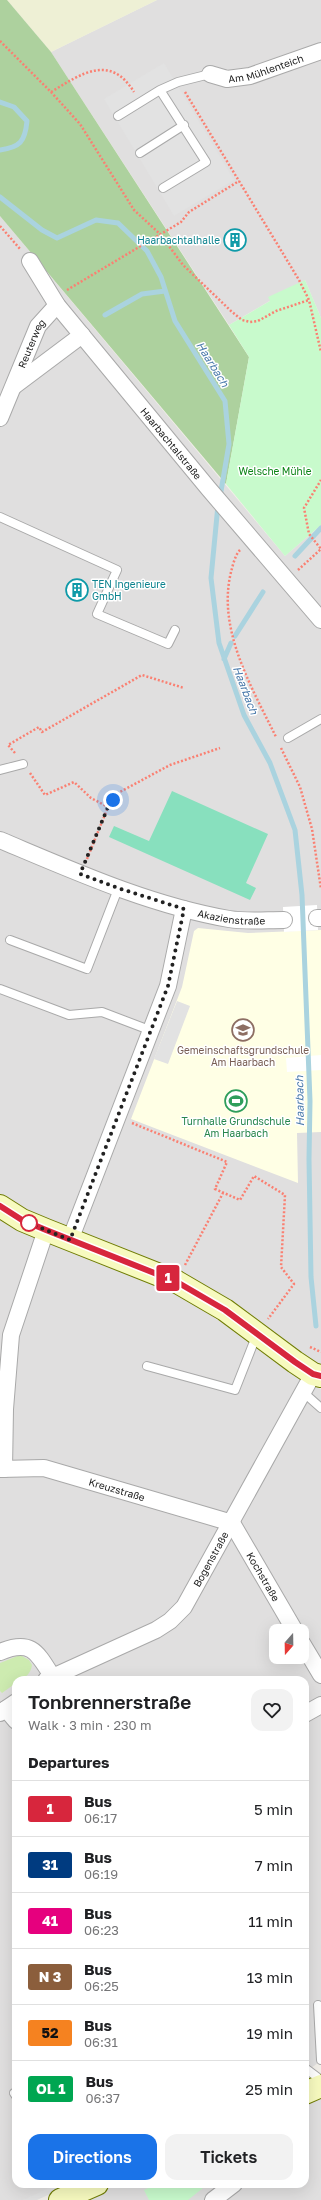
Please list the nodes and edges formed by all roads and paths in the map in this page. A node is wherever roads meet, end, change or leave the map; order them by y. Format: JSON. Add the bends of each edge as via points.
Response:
{"nodes":[{"id":1,"x":0,"y":41,"type":"edge"},
{"id":2,"x":321,"y":51,"type":"edge"},
{"id":3,"x":210,"y":74,"type":"joint"},
{"id":4,"x":178,"y":82,"type":"junction"},
{"id":5,"x":160,"y":90,"type":"junction"},
{"id":6,"x":51,"y":92,"type":"junction"},
{"id":7,"x":140,"y":102,"type":"junction"},
{"id":8,"x":118,"y":116,"type":"dead end"},
{"id":9,"x":184,"y":125,"type":"junction"},
{"id":10,"x":140,"y":153,"type":"dead end"},
{"id":11,"x":239,"y":181,"type":"junction"},
{"id":12,"x":163,"y":188,"type":"dead end"},
{"id":13,"x":0,"y":226,"type":"edge"},
{"id":14,"x":160,"y":234,"type":"junction"},
{"id":15,"x":30,"y":261,"type":"joint"},
{"id":16,"x":309,"y":300,"type":"junction"},
{"id":17,"x":55,"y":302,"type":"junction"},
{"id":18,"x":82,"y":335,"type":"junction"},
{"id":19,"x":321,"y":352,"type":"edge"},
{"id":20,"x":14,"y":386,"type":"junction"},
{"id":21,"x":0,"y":418,"type":"edge"},
{"id":22,"x":321,"y":480,"type":"edge"},
{"id":23,"x":0,"y":517,"type":"edge"},
{"id":24,"x":251,"y":539,"type":"junction"},
{"id":25,"x":287,"y":580,"type":"junction"},
{"id":26,"x":321,"y":620,"type":"edge"},
{"id":27,"x":175,"y":630,"type":"dead end"},
{"id":28,"x":184,"y":688,"type":"dead end"},
{"id":29,"x":321,"y":719,"type":"edge"},
{"id":30,"x":288,"y":738,"type":"dead end"},
{"id":31,"x":277,"y":740,"type":"dead end"},
{"id":32,"x":281,"y":747,"type":"dead end"},
{"id":33,"x":220,"y":748,"type":"dead end"},
{"id":34,"x":23,"y":764,"type":"junction"},
{"id":35,"x":0,"y":770,"type":"edge"},
{"id":36,"x":108,"y":807,"type":"junction"},
{"id":37,"x":0,"y":840,"type":"edge"},
{"id":38,"x":80,"y":874,"type":"junction"},
{"id":39,"x":118,"y":888,"type":"junction"},
{"id":40,"x":321,"y":889,"type":"edge"},
{"id":41,"x":184,"y":909,"type":"junction"},
{"id":42,"x":284,"y":920,"type":"dead end"},
{"id":43,"x":10,"y":940,"type":"dead end"},
{"id":44,"x":0,"y":988,"type":"edge"},
{"id":45,"x":152,"y":1031,"type":"junction"},
{"id":46,"x":119,"y":1118,"type":"junction"},
{"id":47,"x":223,"y":1192,"type":"junction"},
{"id":48,"x":0,"y":1206,"type":"edge"},
{"id":49,"x":46,"y":1230,"type":"junction"},
{"id":50,"x":70,"y":1240,"type":"junction"},
{"id":51,"x":186,"y":1264,"type":"dead end"},
{"id":52,"x":263,"y":1326,"type":"junction"},
{"id":53,"x":6,"y":1333,"type":"edge"},
{"id":54,"x":306,"y":1346,"type":"dead end"},
{"id":55,"x":321,"y":1352,"type":"edge"},
{"id":56,"x":148,"y":1366,"type":"dead end"},
{"id":57,"x":312,"y":1380,"type":"edge"},
{"id":58,"x":321,"y":1408,"type":"edge"},
{"id":59,"x":2,"y":1469,"type":"edge"},
{"id":60,"x":232,"y":1523,"type":"junction"},
{"id":61,"x":291,"y":1624,"type":"edge"},
{"id":62,"x":0,"y":1652,"type":"edge"},
{"id":63,"x":309,"y":1655,"type":"edge"},
{"id":64,"x":48,"y":1676,"type":"edge"},
{"id":65,"x":54,"y":1676,"type":"edge"},
{"id":66,"x":321,"y":1676,"type":"edge"},
{"id":67,"x":321,"y":1705,"type":"edge"},
{"id":68,"x":309,"y":1712,"type":"edge"},
{"id":69,"x":318,"y":2006,"type":"dead end"},
{"id":70,"x":321,"y":2060,"type":"edge"},
{"id":71,"x":309,"y":2071,"type":"edge"},
{"id":72,"x":321,"y":2080,"type":"edge"},
{"id":73,"x":321,"y":2086,"type":"edge"},
{"id":74,"x":309,"y":2091,"type":"edge"},
{"id":75,"x":81,"y":2188,"type":"edge"},
{"id":76,"x":229,"y":2188,"type":"edge"},
{"id":77,"x":60,"y":2200,"type":"edge"},
{"id":78,"x":213,"y":2200,"type":"edge"}],
"edges":[{"from":1,"to":6,"type":"path"},
{"from":2,"to":3,"type":"street","name":"Am Mühlenteich","via":[[250,76],[227,79]]},
{"from":3,"to":4,"type":"lane"},
{"from":4,"to":5,"type":"lane"},
{"from":4,"to":11,"type":"path"},
{"from":5,"to":7,"type":"lane"},
{"from":5,"to":9,"type":"lane"},
{"from":6,"to":7,"type":"path","via":[[79,75],[101,69],[120,74]]},
{"from":6,"to":14,"type":"path","via":[[80,124],[134,210]]},
{"from":7,"to":8,"type":"lane"},
{"from":9,"to":10,"type":"lane"},
{"from":9,"to":12,"type":"lane","via":[[206,162]]},
{"from":11,"to":14,"type":"path","via":[[189,212],[181,222]]},
{"from":11,"to":16,"type":"path"},
{"from":13,"to":15,"type":"path"},
{"from":14,"to":16,"type":"path","via":[[183,265],[242,320],[258,321],[276,311]]},
{"from":14,"to":17,"type":"path"},
{"from":15,"to":17,"type":"street","name":"Haarbachtalstraße"},
{"from":16,"to":19,"type":"path"},
{"from":17,"to":18,"type":"street","name":"Haarbachtalstraße"},
{"from":17,"to":20,"type":"street","name":"Reuterweg","via":[[38,326]]},
{"from":18,"to":20,"type":"street","name":"Reuterweg"},
{"from":18,"to":24,"type":"street","name":"Haarbachtalstraße"},
{"from":20,"to":21,"type":"street","name":"Reuterweg"},
{"from":22,"to":25,"type":"path","via":[[304,508],[310,534],[321,549]]},
{"from":23,"to":27,"type":"lane","via":[[116,570],[97,614],[168,644]]},
{"from":24,"to":25,"type":"street","name":"Haarbachtalstraße"},
{"from":24,"to":31,"type":"path","via":[[238,551],[227,590],[232,637],[249,683]]},
{"from":25,"to":26,"type":"street","name":"Haarbachtalstraße"},
{"from":28,"to":34,"type":"path","via":[[142,675],[42,732],[39,727],[8,745]]},
{"from":29,"to":30,"type":"lane"},
{"from":32,"to":40,"type":"path","via":[[300,787],[312,829]]},
{"from":33,"to":36,"type":"path","via":[[170,765],[118,793]]},
{"from":34,"to":35,"type":"lane"},
{"from":34,"to":36,"type":"path","via":[[45,795],[74,782],[92,798]]},
{"from":36,"to":38,"type":"path"},
{"from":37,"to":38,"type":"street","name":"Akazienstraße"},
{"from":38,"to":39,"type":"street","name":"Akazienstraße"},
{"from":39,"to":41,"type":"street","name":"Akazienstraße"},
{"from":39,"to":43,"type":"lane","via":[[87,969]]},
{"from":41,"to":42,"type":"street","name":"Akazienstraße","via":[[231,920]]},
{"from":41,"to":45,"type":"street","via":[[168,986]]},
{"from":44,"to":45,"type":"lane","via":[[69,1014],[102,1012]]},
{"from":45,"to":46,"type":"street"},
{"from":46,"to":47,"type":"path","via":[[227,1162],[215,1189]]},
{"from":46,"to":50,"type":"street"},
{"from":47,"to":51,"type":"path"},
{"from":47,"to":52,"type":"path","via":[[240,1200],[254,1176],[285,1195],[281,1267],[294,1284]]},
{"from":48,"to":49,"type":"main road","via":[[22,1220]]},
{"from":49,"to":50,"type":"main road"},
{"from":49,"to":53,"type":"street"},
{"from":50,"to":52,"type":"main road","via":[[177,1282],[225,1310]]},
{"from":52,"to":56,"type":"lane","via":[[235,1390]]},
{"from":52,"to":57,"type":"main road"},
{"from":53,"to":59,"type":"street"},
{"from":54,"to":55,"type":"path"},
{"from":57,"to":58,"type":"lane"},
{"from":57,"to":60,"type":"street","name":"Bogenstraße"},
{"from":59,"to":60,"type":"street","name":"Kreuzstraße","via":[[44,1468]]},
{"from":60,"to":61,"type":"street","name":"Kochstraße"},
{"from":60,"to":65,"type":"street","name":"Bogenstraße","via":[[184,1606],[170,1621],[130,1643]]},
{"from":62,"to":64,"type":"street","via":[[21,1646],[38,1653]]},
{"from":63,"to":66,"type":"street"},
{"from":67,"to":68,"type":"street"},
{"from":69,"to":70,"type":"lane"},
{"from":71,"to":72,"type":"lane"},
{"from":73,"to":74,"type":"main road"},
{"from":75,"to":77,"type":"main road"},
{"from":76,"to":78,"type":"street"}]}
